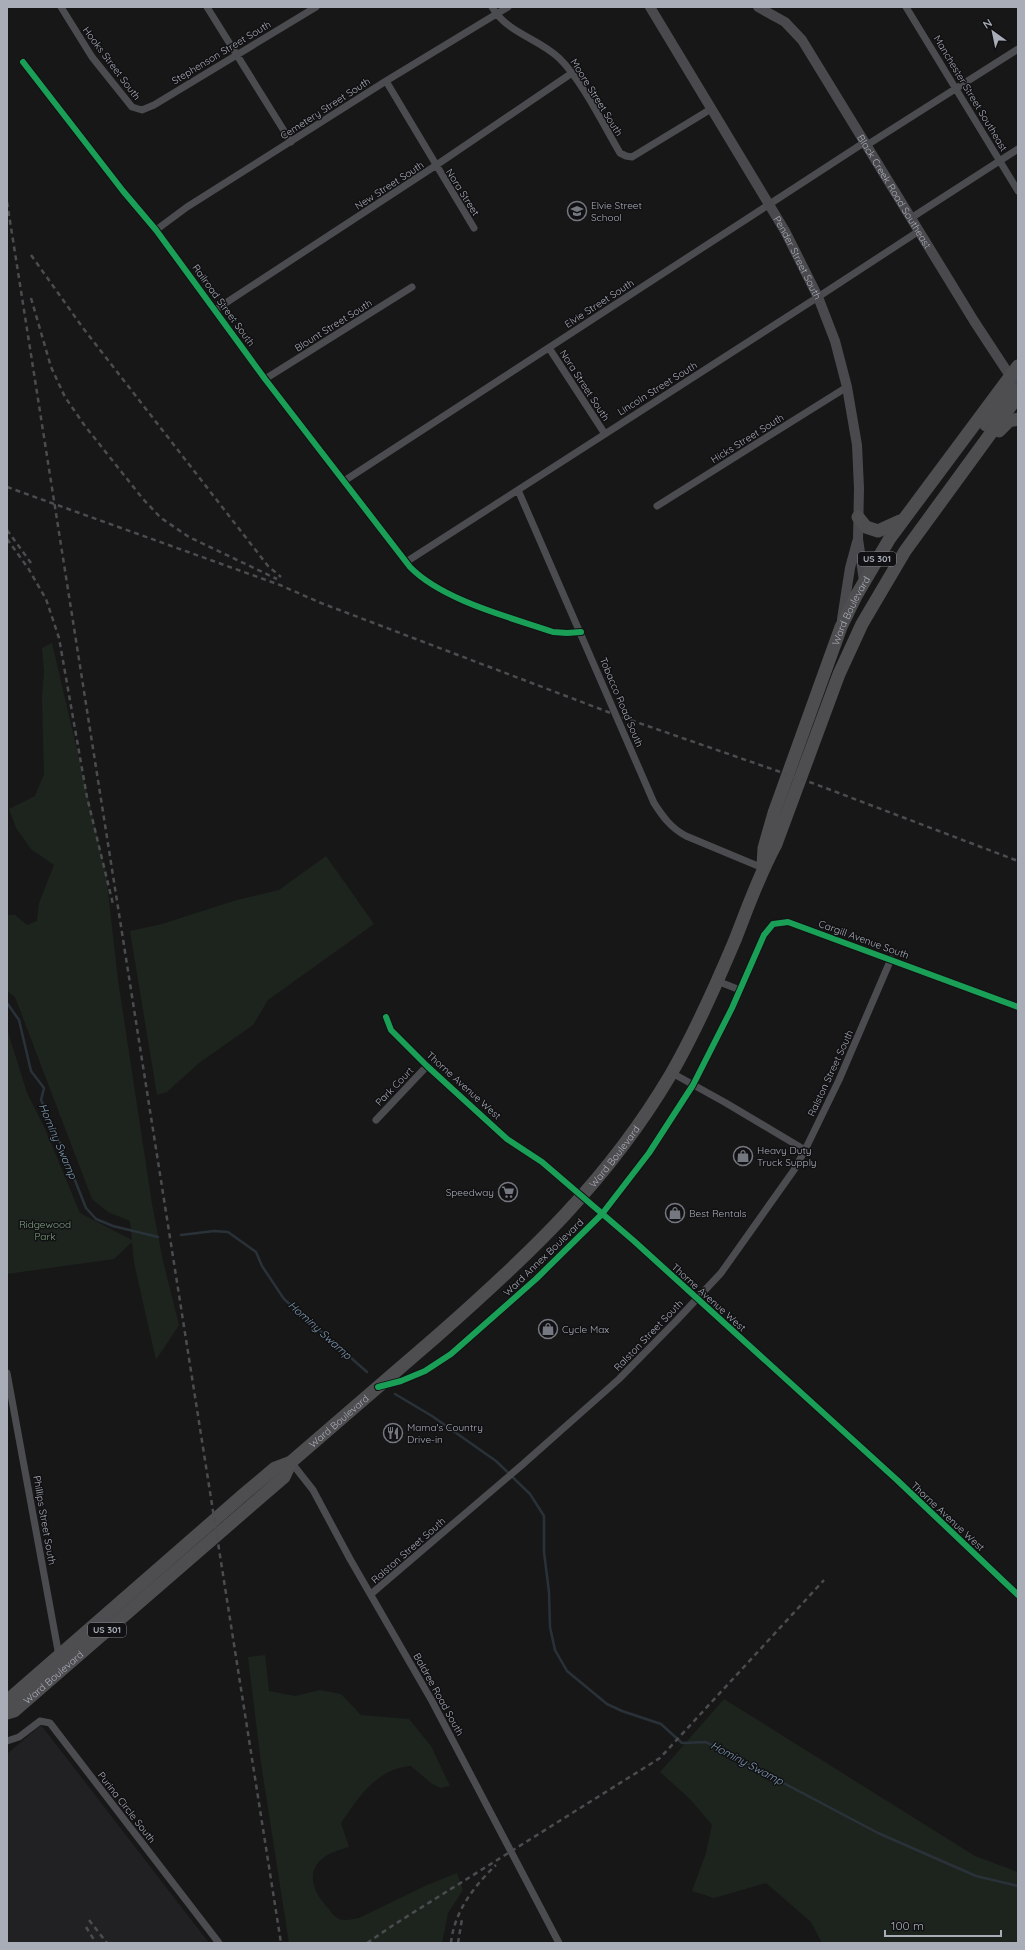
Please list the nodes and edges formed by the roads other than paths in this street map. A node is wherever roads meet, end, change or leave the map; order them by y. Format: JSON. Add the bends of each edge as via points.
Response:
{"nodes":[{"id":1,"x":61,"y":7,"type":"edge"},
{"id":2,"x":207,"y":7,"type":"edge"},
{"id":3,"x":316,"y":7,"type":"edge"},
{"id":4,"x":492,"y":7,"type":"edge"},
{"id":5,"x":508,"y":7,"type":"edge"},
{"id":6,"x":650,"y":7,"type":"edge"},
{"id":7,"x":758,"y":7,"type":"edge"},
{"id":8,"x":906,"y":7,"type":"edge"},
{"id":9,"x":496,"y":14,"type":"junction"},
{"id":10,"x":1018,"y":49,"type":"edge"},
{"id":11,"x":237,"y":54,"type":"junction"},
{"id":12,"x":23,"y":62,"type":"dead end"},
{"id":13,"x":572,"y":73,"type":"junction"},
{"id":14,"x":386,"y":81,"type":"junction"},
{"id":15,"x":957,"y":88,"type":"junction"},
{"id":16,"x":136,"y":109,"type":"joint"},
{"id":17,"x":711,"y":109,"type":"junction"},
{"id":18,"x":291,"y":142,"type":"junction"},
{"id":19,"x":866,"y":144,"type":"junction"},
{"id":20,"x":1018,"y":149,"type":"edge"},
{"id":21,"x":1000,"y":161,"type":"junction"},
{"id":22,"x":435,"y":166,"type":"junction"},
{"id":23,"x":1018,"y":191,"type":"edge"},
{"id":24,"x":768,"y":205,"type":"junction"},
{"id":25,"x":911,"y":218,"type":"junction"},
{"id":26,"x":474,"y":228,"type":"dead end"},
{"id":27,"x":156,"y":230,"type":"junction"},
{"id":28,"x":919,"y":231,"type":"junction"},
{"id":29,"x":412,"y":287,"type":"dead end"},
{"id":30,"x":818,"y":298,"type":"junction"},
{"id":31,"x":215,"y":310,"type":"junction"},
{"id":32,"x":549,"y":348,"type":"junction"},
{"id":33,"x":265,"y":379,"type":"junction"},
{"id":34,"x":1016,"y":382,"type":"edge"},
{"id":35,"x":847,"y":387,"type":"junction"},
{"id":36,"x":1018,"y":419,"type":"edge"},
{"id":37,"x":604,"y":434,"type":"junction"},
{"id":38,"x":982,"y":445,"type":"junction"},
{"id":39,"x":344,"y":481,"type":"junction"},
{"id":40,"x":518,"y":490,"type":"junction"},
{"id":41,"x":657,"y":506,"type":"dead end"},
{"id":42,"x":858,"y":517,"type":"junction"},
{"id":43,"x":904,"y":520,"type":"junction"},
{"id":44,"x":918,"y":533,"type":"junction"},
{"id":45,"x":858,"y":539,"type":"junction"},
{"id":46,"x":406,"y":562,"type":"junction"},
{"id":47,"x":864,"y":581,"type":"junction"},
{"id":48,"x":866,"y":616,"type":"junction"},
{"id":49,"x":841,"y":627,"type":"junction"},
{"id":50,"x":581,"y":632,"type":"junction"},
{"id":51,"x":763,"y":868,"type":"junction"},
{"id":52,"x":891,"y":959,"type":"junction"},
{"id":53,"x":717,"y":981,"type":"junction"},
{"id":54,"x":740,"y":990,"type":"junction"},
{"id":55,"x":1018,"y":1007,"type":"edge"},
{"id":56,"x":386,"y":1017,"type":"dead end"},
{"id":57,"x":427,"y":1066,"type":"junction"},
{"id":58,"x":672,"y":1073,"type":"junction"},
{"id":59,"x":693,"y":1085,"type":"junction"},
{"id":60,"x":376,"y":1120,"type":"dead end"},
{"id":61,"x":805,"y":1150,"type":"junction"},
{"id":62,"x":583,"y":1197,"type":"junction"},
{"id":63,"x":602,"y":1214,"type":"junction"},
{"id":64,"x":696,"y":1299,"type":"junction"},
{"id":65,"x":7,"y":1374,"type":"edge"},
{"id":66,"x":378,"y":1387,"type":"junction"},
{"id":67,"x":9,"y":1395,"type":"edge"},
{"id":68,"x":291,"y":1462,"type":"junction"},
{"id":69,"x":371,"y":1594,"type":"junction"},
{"id":70,"x":1018,"y":1595,"type":"edge"},
{"id":71,"x":59,"y":1655,"type":"junction"},
{"id":72,"x":62,"y":1670,"type":"junction"},
{"id":73,"x":7,"y":1701,"type":"edge"},
{"id":74,"x":7,"y":1713,"type":"edge"},
{"id":75,"x":7,"y":1741,"type":"edge"},
{"id":76,"x":219,"y":1943,"type":"edge"},
{"id":77,"x":559,"y":1943,"type":"edge"}],
"edges":[{"from":1,"to":16,"type":"street","name":"Hooks Street South","via":[[86,47]]},
{"from":2,"to":11,"type":"street"},
{"from":3,"to":11,"type":"street","name":"Stephenson Street South"},
{"from":4,"to":9,"type":"street","name":"Moore Street South"},
{"from":5,"to":9,"type":"street","name":"Cemetery Street South"},
{"from":6,"to":17,"type":"street","name":"Pender Street South"},
{"from":7,"to":19,"type":"street","name":"Black Creek Road Southeast","via":[[785,22],[802,40]]},
{"from":8,"to":15,"type":"street","name":"Manchester Street Southeast"},
{"from":9,"to":13,"type":"street","name":"Moore Street South","via":[[510,28],[550,50]]},
{"from":9,"to":14,"type":"street","name":"Cemetery Street South"},
{"from":10,"to":15,"type":"street","name":"Elvie Street South"},
{"from":11,"to":16,"type":"street","name":"Stephenson Street South","via":[[154,105],[142,110]]},
{"from":11,"to":18,"type":"street"},
{"from":12,"to":27,"type":"street","name":"Railroad Street South"},
{"from":13,"to":17,"type":"street","name":"Moore Street South","via":[[620,153],[626,156],[632,157]]},
{"from":13,"to":22,"type":"street","name":"New Street South"},
{"from":14,"to":18,"type":"street","name":"Cemetery Street South"},
{"from":14,"to":22,"type":"street"},
{"from":15,"to":19,"type":"street","name":"Elvie Street South"},
{"from":15,"to":21,"type":"street","name":"Manchester Street Southeast"},
{"from":17,"to":24,"type":"street","name":"Pender Street South"},
{"from":18,"to":27,"type":"street","name":"Cemetery Street South","via":[[187,207]]},
{"from":19,"to":24,"type":"street","name":"Elvie Street South"},
{"from":19,"to":25,"type":"street","name":"Black Creek Road Southeast"},
{"from":20,"to":21,"type":"street"},
{"from":21,"to":23,"type":"street","name":"Manchester Street Southeast"},
{"from":21,"to":25,"type":"street"},
{"from":22,"to":26,"type":"street","name":"Nora Street"},
{"from":22,"to":31,"type":"street","name":"New Street South"},
{"from":24,"to":30,"type":"street","name":"Pender Street South","via":[[792,245]]},
{"from":24,"to":32,"type":"street","name":"Elvie Street South"},
{"from":25,"to":28,"type":"street","name":"Black Creek Road Southeast"},
{"from":27,"to":31,"type":"street","name":"Railroad Street South"},
{"from":28,"to":30,"type":"street","name":"Lincoln Street South"},
{"from":28,"to":34,"type":"street","name":"Black Creek Road Southeast","via":[[974,321]]},
{"from":29,"to":33,"type":"street","name":"Blount Street South"},
{"from":30,"to":35,"type":"street","name":"Pender Street South","via":[[835,341]]},
{"from":30,"to":37,"type":"street","name":"Lincoln Street South"},
{"from":31,"to":33,"type":"street","name":"Railroad Street South"},
{"from":32,"to":37,"type":"street","name":"Nora Street South"},
{"from":32,"to":39,"type":"street","name":"Elvie Street South"},
{"from":33,"to":39,"type":"street","name":"Railroad Street South"},
{"from":34,"to":38,"type":"highway","name":"Ward Boulevard","number":"US 301"},
{"from":34,"to":43,"type":"highway","name":"Ward Boulevard","number":"US 301"},
{"from":34,"to":44,"type":"highway","via":[[944,484]]},
{"from":35,"to":41,"type":"street","name":"Hicks Street South"},
{"from":35,"to":42,"type":"street","name":"Pender Street South","via":[[857,445]]},
{"from":36,"to":38,"type":"highway","via":[[1003,425],[993,440]]},
{"from":37,"to":40,"type":"street","name":"Lincoln Street South"},
{"from":38,"to":44,"type":"highway","name":"Ward Boulevard","number":"US 301"},
{"from":39,"to":46,"type":"street","name":"Railroad Street South"},
{"from":40,"to":46,"type":"street","name":"Lincoln Street South"},
{"from":40,"to":50,"type":"street","name":"Tobacco Road South"},
{"from":42,"to":43,"type":"highway","via":[[866,527],[878,531]]},
{"from":42,"to":45,"type":"street","name":"Pender Street South"},
{"from":43,"to":47,"type":"highway","name":"Ward Boulevard","number":"US 301"},
{"from":44,"to":48,"type":"highway","name":"Ward Boulevard","number":"US 301"},
{"from":45,"to":47,"type":"street","name":"Pender Street South"},
{"from":45,"to":49,"type":"street","name":"Pender Street South","via":[[850,568]]},
{"from":46,"to":50,"type":"street","name":"Railroad Street South","via":[[421,578],[452,596],[553,632]]},
{"from":47,"to":48,"type":"highway"},
{"from":47,"to":49,"type":"highway","name":"Ward Boulevard","number":"US 301"},
{"from":48,"to":51,"type":"highway","name":"Ward Boulevard","number":"US 301","via":[[839,674],[776,844]]},
{"from":49,"to":51,"type":"highway","name":"Ward Boulevard","number":"US 301","via":[[774,813],[764,848]]},
{"from":50,"to":51,"type":"street","name":"Tobacco Road South","via":[[654,803],[664,818],[676,831]]},
{"from":51,"to":53,"type":"highway","name":"Ward Boulevard"},
{"from":52,"to":54,"type":"street","name":"Cargill Avenue South","via":[[788,922],[779,922],[773,924],[764,935]]},
{"from":52,"to":55,"type":"street","name":"Cargill Avenue South"},
{"from":52,"to":61,"type":"street","name":"Ralston Street South","via":[[839,1080]]},
{"from":53,"to":54,"type":"street"},
{"from":53,"to":58,"type":"highway","name":"Ward Boulevard"},
{"from":54,"to":59,"type":"street","name":"Ward Annex Boulevard"},
{"from":56,"to":57,"type":"street","name":"Thorne Avenue West","via":[[390,1030]]},
{"from":57,"to":60,"type":"street","name":"Park Court"},
{"from":57,"to":62,"type":"street","name":"Thorne Avenue West","via":[[508,1139],[542,1162]]},
{"from":58,"to":59,"type":"street"},
{"from":58,"to":62,"type":"highway","name":"Ward Boulevard","via":[[631,1135]]},
{"from":59,"to":61,"type":"street"},
{"from":59,"to":63,"type":"street","name":"Ward Annex Boulevard","via":[[649,1153]]},
{"from":61,"to":64,"type":"street","name":"Ralston Street South","via":[[794,1170],[721,1273]]},
{"from":62,"to":63,"type":"street","name":"Thorne Avenue West"},
{"from":62,"to":66,"type":"highway","name":"Ward Boulevard","via":[[529,1254]]},
{"from":63,"to":64,"type":"street","name":"Thorne Avenue West"},
{"from":63,"to":66,"type":"street","name":"Ward Annex Boulevard","via":[[536,1279],[451,1354],[426,1371]]},
{"from":64,"to":69,"type":"street","name":"Ralston Street South","via":[[619,1379]]},
{"from":64,"to":70,"type":"street","name":"Thorne Avenue West","via":[[897,1480]]},
{"from":65,"to":67,"type":"street","name":"Phillips Street South"},
{"from":66,"to":68,"type":"highway","name":"Ward Boulevard"},
{"from":67,"to":71,"type":"street","name":"Phillips Street South"},
{"from":68,"to":69,"type":"street","name":"Baldree Road South","via":[[313,1490]]},
{"from":68,"to":71,"type":"highway","name":"Ward Boulevard","number":"US 301","via":[[275,1468],[264,1477]]},
{"from":68,"to":72,"type":"highway","name":"Ward Boulevard","number":"US 301","via":[[284,1477]]},
{"from":69,"to":77,"type":"street","name":"Baldree Road South","via":[[432,1701]]},
{"from":71,"to":72,"type":"street","name":"Phillips Street South"},
{"from":71,"to":73,"type":"highway","name":"Ward Boulevard","number":"US 301"},
{"from":72,"to":74,"type":"highway","name":"Ward Boulevard","number":"US 301","via":[[14,1711]]},
{"from":75,"to":76,"type":"street","name":"Purina Circle South","via":[[16,1739],[40,1721],[50,1723]]}]}
